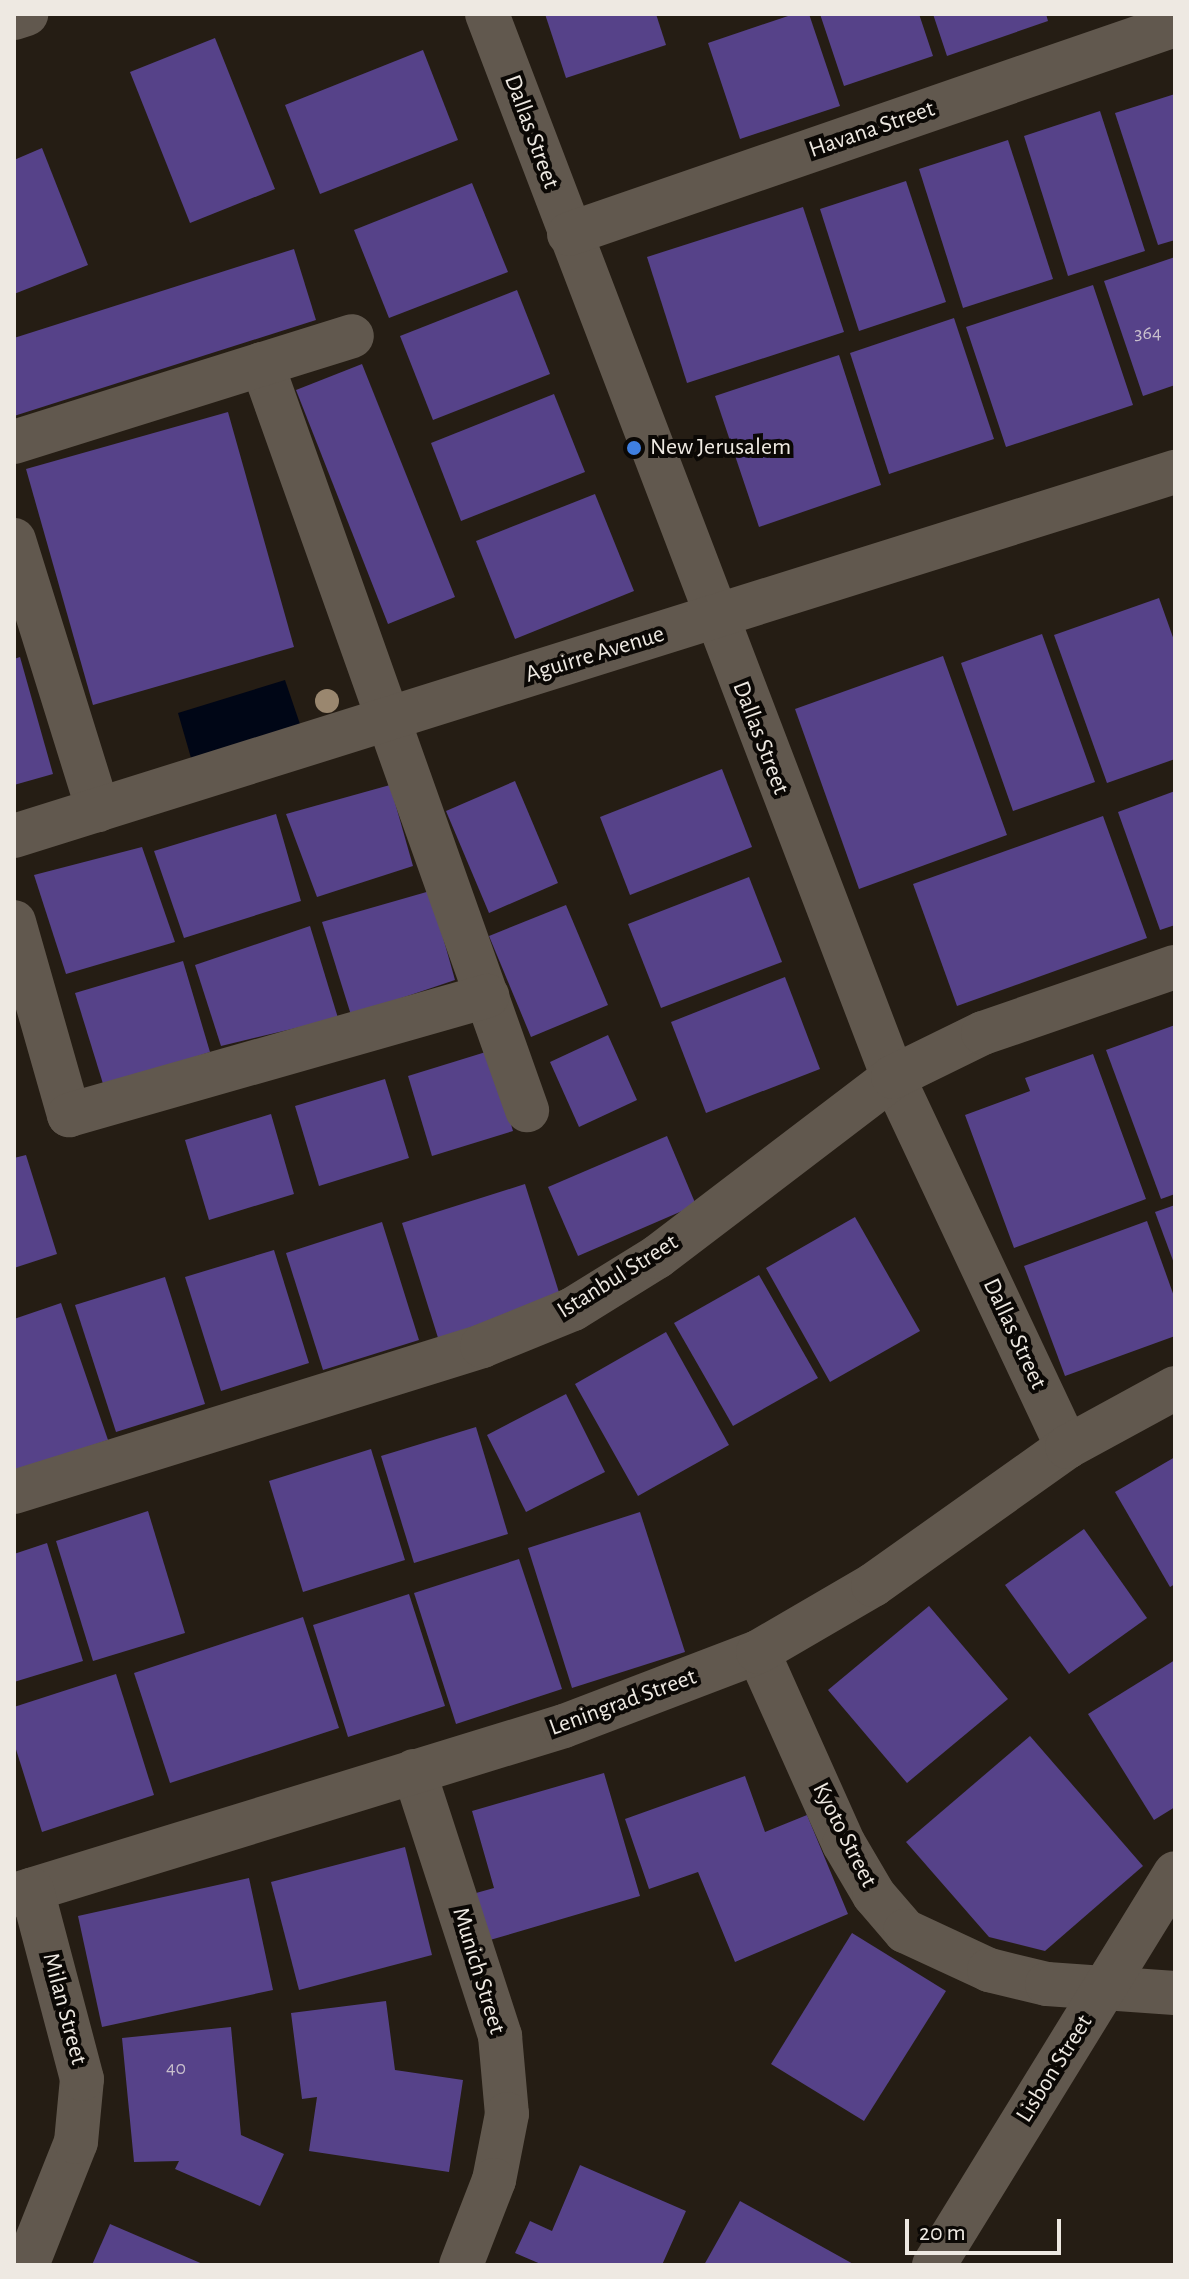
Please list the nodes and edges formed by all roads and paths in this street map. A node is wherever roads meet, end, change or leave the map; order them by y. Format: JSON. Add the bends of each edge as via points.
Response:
{"nodes":[{"id":1,"x":26,"y":14,"type":"edge"},
{"id":2,"x":487,"y":14,"type":"edge"},
{"id":3,"x":14,"y":18,"type":"edge"},
{"id":4,"x":1175,"y":25,"type":"edge"},
{"id":5,"x":569,"y":234,"type":"junction"},
{"id":6,"x":352,"y":336,"type":"dead end"},
{"id":7,"x":262,"y":364,"type":"junction"},
{"id":8,"x":14,"y":442,"type":"edge"},
{"id":9,"x":1175,"y":472,"type":"edge"},
{"id":10,"x":14,"y":540,"type":"edge"},
{"id":11,"x":713,"y":618,"type":"junction"},
{"id":12,"x":389,"y":721,"type":"junction"},
{"id":13,"x":98,"y":810,"type":"junction"},
{"id":14,"x":14,"y":836,"type":"edge"},
{"id":15,"x":14,"y":922,"type":"edge"},
{"id":16,"x":1175,"y":967,"type":"edge"},
{"id":17,"x":487,"y":996,"type":"junction"},
{"id":18,"x":893,"y":1077,"type":"junction"},
{"id":19,"x":527,"y":1110,"type":"dead end"},
{"id":20,"x":1175,"y":1388,"type":"edge"},
{"id":21,"x":1067,"y":1447,"type":"junction"},
{"id":22,"x":14,"y":1492,"type":"edge"},
{"id":23,"x":758,"y":1652,"type":"junction"},
{"id":24,"x":414,"y":1771,"type":"junction"},
{"id":25,"x":1175,"y":1873,"type":"edge"},
{"id":26,"x":23,"y":1893,"type":"edge"},
{"id":27,"x":1104,"y":1990,"type":"junction"},
{"id":28,"x":1175,"y":1993,"type":"edge"},
{"id":29,"x":27,"y":2265,"type":"edge"},
{"id":30,"x":461,"y":2265,"type":"edge"},
{"id":31,"x":934,"y":2265,"type":"edge"}],
"edges":[{"from":1,"to":3,"type":"street"},
{"from":2,"to":5,"type":"street","name":"Dallas Street"},
{"from":4,"to":5,"type":"street","name":"Havana Street"},
{"from":5,"to":11,"type":"street","name":"Dallas Street"},
{"from":6,"to":7,"type":"street"},
{"from":7,"to":8,"type":"street"},
{"from":7,"to":12,"type":"street"},
{"from":9,"to":11,"type":"street","name":"Aguirre Avenue"},
{"from":10,"to":13,"type":"street"},
{"from":11,"to":12,"type":"street","name":"Aguirre Avenue"},
{"from":11,"to":18,"type":"street","name":"Dallas Street"},
{"from":12,"to":13,"type":"street","name":"Aguirre Avenue"},
{"from":12,"to":17,"type":"street"},
{"from":13,"to":14,"type":"street","name":"Aguirre Avenue"},
{"from":15,"to":17,"type":"street","via":[[69,1115]]},
{"from":16,"to":18,"type":"street","name":"Istanbul Street","via":[[983,1033]]},
{"from":17,"to":19,"type":"street"},
{"from":18,"to":21,"type":"street","name":"Dallas Street"},
{"from":18,"to":22,"type":"street","name":"Istanbul Street","via":[[657,1257],[573,1309],[482,1346]]},
{"from":20,"to":21,"type":"street","name":"Leningrad Street"},
{"from":21,"to":23,"type":"street","name":"Leningrad Street","via":[[873,1585]]},
{"from":23,"to":24,"type":"street","name":"Leningrad Street","via":[[564,1726]]},
{"from":23,"to":27,"type":"street","name":"Kyoto Street","via":[[844,1844],[874,1895],[905,1931],[989,1970]]},
{"from":24,"to":26,"type":"street","name":"Leningrad Street"},
{"from":24,"to":30,"type":"street","name":"Munich Street","via":[[500,2036],[507,2114],[494,2180]]},
{"from":25,"to":27,"type":"street","name":"Lisbon Street"},
{"from":26,"to":29,"type":"street","name":"Milan Street","via":[[82,2079],[76,2142]]},
{"from":27,"to":28,"type":"street","name":"Kyoto Street"},
{"from":27,"to":31,"type":"street","name":"Lisbon Street"}]}
